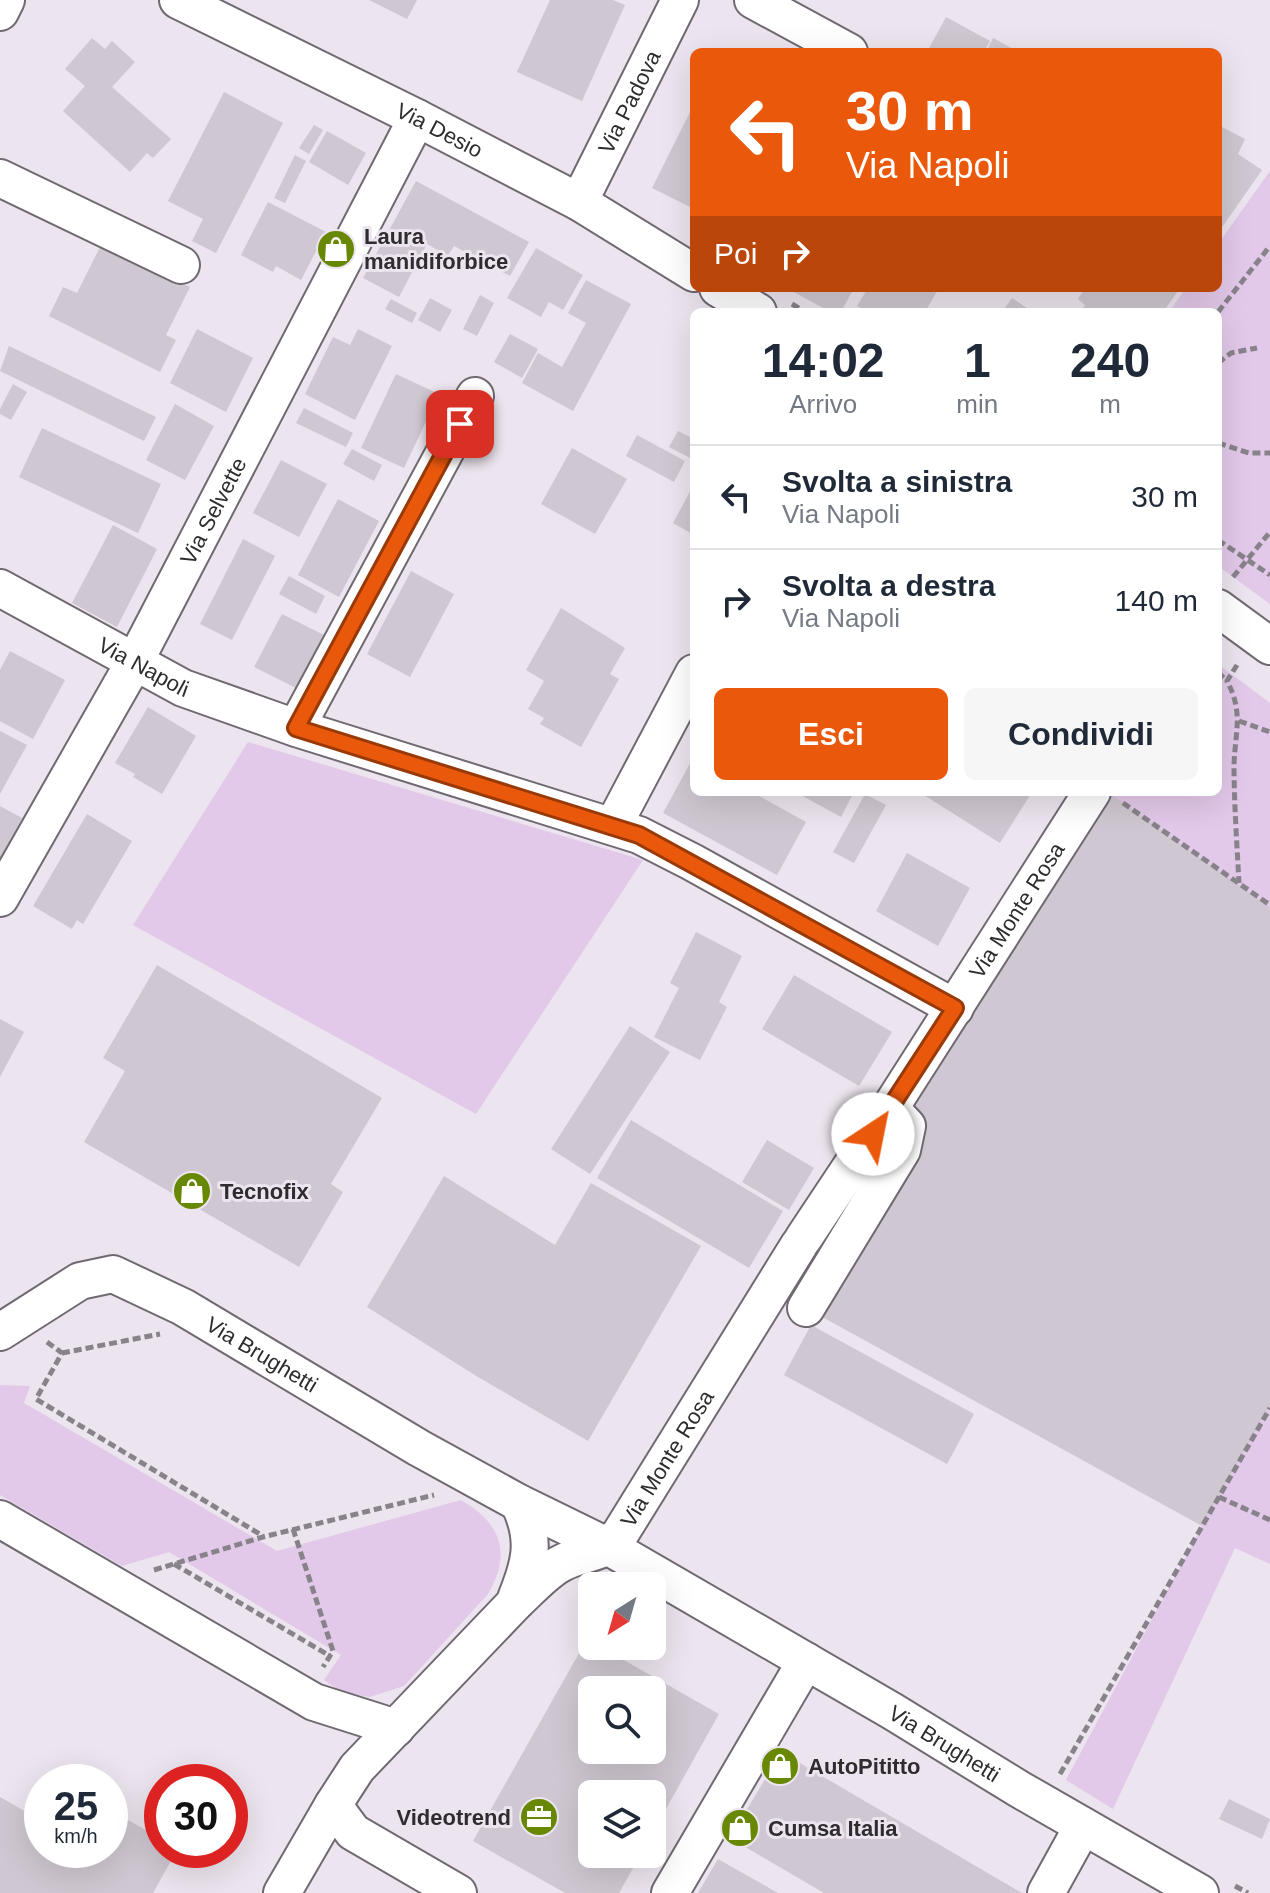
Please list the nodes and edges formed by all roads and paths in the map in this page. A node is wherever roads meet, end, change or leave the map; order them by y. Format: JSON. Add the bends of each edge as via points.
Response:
{"nodes":[{"id":1,"x":6,"y":0,"type":"edge"},
{"id":2,"x":178,"y":0,"type":"edge"},
{"id":3,"x":680,"y":0,"type":"edge"},
{"id":4,"x":753,"y":0,"type":"edge"},
{"id":5,"x":0,"y":12,"type":"edge"},
{"id":6,"x":239,"y":14,"type":"edge"},
{"id":7,"x":842,"y":48,"type":"edge"},
{"id":8,"x":417,"y":118,"type":"junction"},
{"id":9,"x":0,"y":178,"type":"edge"},
{"id":10,"x":579,"y":202,"type":"junction"},
{"id":11,"x":1270,"y":246,"type":"edge"},
{"id":12,"x":1262,"y":256,"type":"junction"},
{"id":13,"x":1270,"y":262,"type":"edge"},
{"id":14,"x":181,"y":265,"type":"dead end"},
{"id":15,"x":690,"y":271,"type":"edge"},
{"id":16,"x":725,"y":292,"type":"edge"},
{"id":17,"x":751,"y":308,"type":"edge"},
{"id":18,"x":1221,"y":308,"type":"edge"},
{"id":19,"x":1257,"y":348,"type":"dead end"},
{"id":20,"x":1222,"y":360,"type":"edge"},
{"id":21,"x":475,"y":396,"type":"dead end"},
{"id":22,"x":1222,"y":444,"type":"edge"},
{"id":23,"x":1270,"y":453,"type":"edge"},
{"id":24,"x":1270,"y":532,"type":"edge"},
{"id":25,"x":1222,"y":543,"type":"edge"},
{"id":26,"x":1248,"y":559,"type":"junction"},
{"id":27,"x":1270,"y":575,"type":"edge"},
{"id":28,"x":0,"y":588,"type":"edge"},
{"id":29,"x":1222,"y":596,"type":"edge"},
{"id":30,"x":1263,"y":641,"type":"edge"},
{"id":31,"x":135,"y":661,"type":"junction"},
{"id":32,"x":1222,"y":676,"type":"edge"},
{"id":33,"x":690,"y":681,"type":"edge"},
{"id":34,"x":1227,"y":681,"type":"junction"},
{"id":35,"x":1239,"y":721,"type":"junction"},
{"id":36,"x":296,"y":728,"type":"junction"},
{"id":37,"x":1270,"y":732,"type":"edge"},
{"id":38,"x":1107,"y":796,"type":"edge"},
{"id":39,"x":613,"y":826,"type":"junction"},
{"id":40,"x":1239,"y":883,"type":"junction"},
{"id":41,"x":0,"y":898,"type":"edge"},
{"id":42,"x":1270,"y":905,"type":"edge"},
{"id":43,"x":955,"y":1008,"type":"junction"},
{"id":44,"x":890,"y":1108,"type":"junction"},
{"id":45,"x":183,"y":1307,"type":"junction"},
{"id":46,"x":806,"y":1308,"type":"dead end"},
{"id":47,"x":8,"y":1326,"type":"edge"},
{"id":48,"x":62,"y":1353,"type":"junction"},
{"id":49,"x":1270,"y":1408,"type":"edge"},
{"id":50,"x":459,"y":1470,"type":"junction"},
{"id":51,"x":1219,"y":1497,"type":"junction"},
{"id":52,"x":519,"y":1503,"type":"junction"},
{"id":53,"x":0,"y":1519,"type":"edge"},
{"id":54,"x":1270,"y":1520,"type":"edge"},
{"id":55,"x":293,"y":1529,"type":"junction"},
{"id":56,"x":263,"y":1537,"type":"junction"},
{"id":57,"x":609,"y":1547,"type":"junction"},
{"id":58,"x":174,"y":1564,"type":"junction"},
{"id":59,"x":124,"y":1593,"type":"junction"},
{"id":60,"x":514,"y":1604,"type":"junction"},
{"id":61,"x":330,"y":1656,"type":"junction"},
{"id":62,"x":806,"y":1661,"type":"junction"},
{"id":63,"x":310,"y":1699,"type":"junction"},
{"id":64,"x":396,"y":1728,"type":"junction"},
{"id":65,"x":357,"y":1768,"type":"junction"},
{"id":66,"x":1055,"y":1782,"type":"dead end"},
{"id":67,"x":333,"y":1805,"type":"junction"},
{"id":68,"x":1083,"y":1826,"type":"junction"},
{"id":69,"x":440,"y":1889,"type":"edge"},
{"id":70,"x":282,"y":1893,"type":"edge"},
{"id":71,"x":670,"y":1893,"type":"edge"},
{"id":72,"x":1046,"y":1893,"type":"edge"},
{"id":73,"x":1200,"y":1893,"type":"edge"}],
"edges":[{"from":1,"to":5,"type":"street"},
{"from":2,"to":6,"type":"street","name":"Via Desio"},
{"from":3,"to":10,"type":"street","name":"Via Padova"},
{"from":4,"to":7,"type":"street"},
{"from":6,"to":8,"type":"street","name":"Via Desio"},
{"from":8,"to":10,"type":"street","name":"Via Desio"},
{"from":8,"to":31,"type":"street","name":"Via Selvette"},
{"from":9,"to":14,"type":"street"},
{"from":10,"to":15,"type":"street","name":"Via Desio"},
{"from":11,"to":12,"type":"path"},
{"from":12,"to":13,"type":"path"},
{"from":12,"to":18,"type":"path"},
{"from":16,"to":17,"type":"street"},
{"from":19,"to":20,"type":"path"},
{"from":21,"to":36,"type":"street"},
{"from":22,"to":23,"type":"path"},
{"from":24,"to":26,"type":"path"},
{"from":25,"to":26,"type":"path"},
{"from":26,"to":27,"type":"path"},
{"from":26,"to":29,"type":"path"},
{"from":28,"to":31,"type":"street","name":"Via Napoli"},
{"from":29,"to":30,"type":"street"},
{"from":30,"to":34,"type":"path"},
{"from":31,"to":36,"type":"street","name":"Via Napoli","via":[[183,688]]},
{"from":31,"to":41,"type":"street","name":"Via Selvette"},
{"from":32,"to":34,"type":"path"},
{"from":33,"to":39,"type":"street"},
{"from":34,"to":35,"type":"path","via":[[1236,697]]},
{"from":35,"to":37,"type":"path"},
{"from":35,"to":40,"type":"path","via":[[1234,763]]},
{"from":36,"to":39,"type":"street","name":"Via Napoli"},
{"from":38,"to":40,"type":"path"},
{"from":38,"to":43,"type":"street","name":"Via Monte Rosa"},
{"from":39,"to":43,"type":"street","name":"Via Napoli","via":[[692,862]]},
{"from":40,"to":42,"type":"path"},
{"from":43,"to":44,"type":"street","name":"Via Monte Rosa"},
{"from":44,"to":46,"type":"street","via":[[907,1126],[902,1150]]},
{"from":44,"to":57,"type":"street","name":"Via Monte Rosa"},
{"from":45,"to":47,"type":"street","name":"Via Brughetti","via":[[113,1274],[80,1281]]},
{"from":45,"to":48,"type":"path","via":[[167,1333]]},
{"from":45,"to":50,"type":"street","name":"Via Brughetti"},
{"from":47,"to":48,"type":"path"},
{"from":48,"to":56,"type":"path","via":[[36,1399]]},
{"from":49,"to":51,"type":"path"},
{"from":50,"to":52,"type":"street","name":"Via Brughetti"},
{"from":50,"to":55,"type":"path","via":[[446,1492]]},
{"from":51,"to":54,"type":"path"},
{"from":51,"to":66,"type":"path"},
{"from":52,"to":57,"type":"street","name":"Via Brughetti"},
{"from":52,"to":60,"type":"street","via":[[531,1535]]},
{"from":53,"to":59,"type":"street"},
{"from":55,"to":56,"type":"path"},
{"from":55,"to":61,"type":"path","via":[[333,1651]]},
{"from":56,"to":58,"type":"path"},
{"from":57,"to":60,"type":"street","via":[[556,1566]]},
{"from":57,"to":62,"type":"street","name":"Via Brughetti"},
{"from":58,"to":59,"type":"path","via":[[136,1575]]},
{"from":58,"to":61,"type":"path"},
{"from":59,"to":63,"type":"street"},
{"from":60,"to":64,"type":"street"},
{"from":61,"to":63,"type":"path"},
{"from":62,"to":68,"type":"street","name":"Via Brughetti"},
{"from":62,"to":71,"type":"street"},
{"from":63,"to":64,"type":"street"},
{"from":63,"to":65,"type":"street","via":[[355,1753]]},
{"from":64,"to":65,"type":"street"},
{"from":65,"to":67,"type":"street"},
{"from":67,"to":69,"type":"street","via":[[353,1832]]},
{"from":67,"to":70,"type":"street"},
{"from":68,"to":72,"type":"street"},
{"from":68,"to":73,"type":"street","name":"Via Brughetti"}]}
